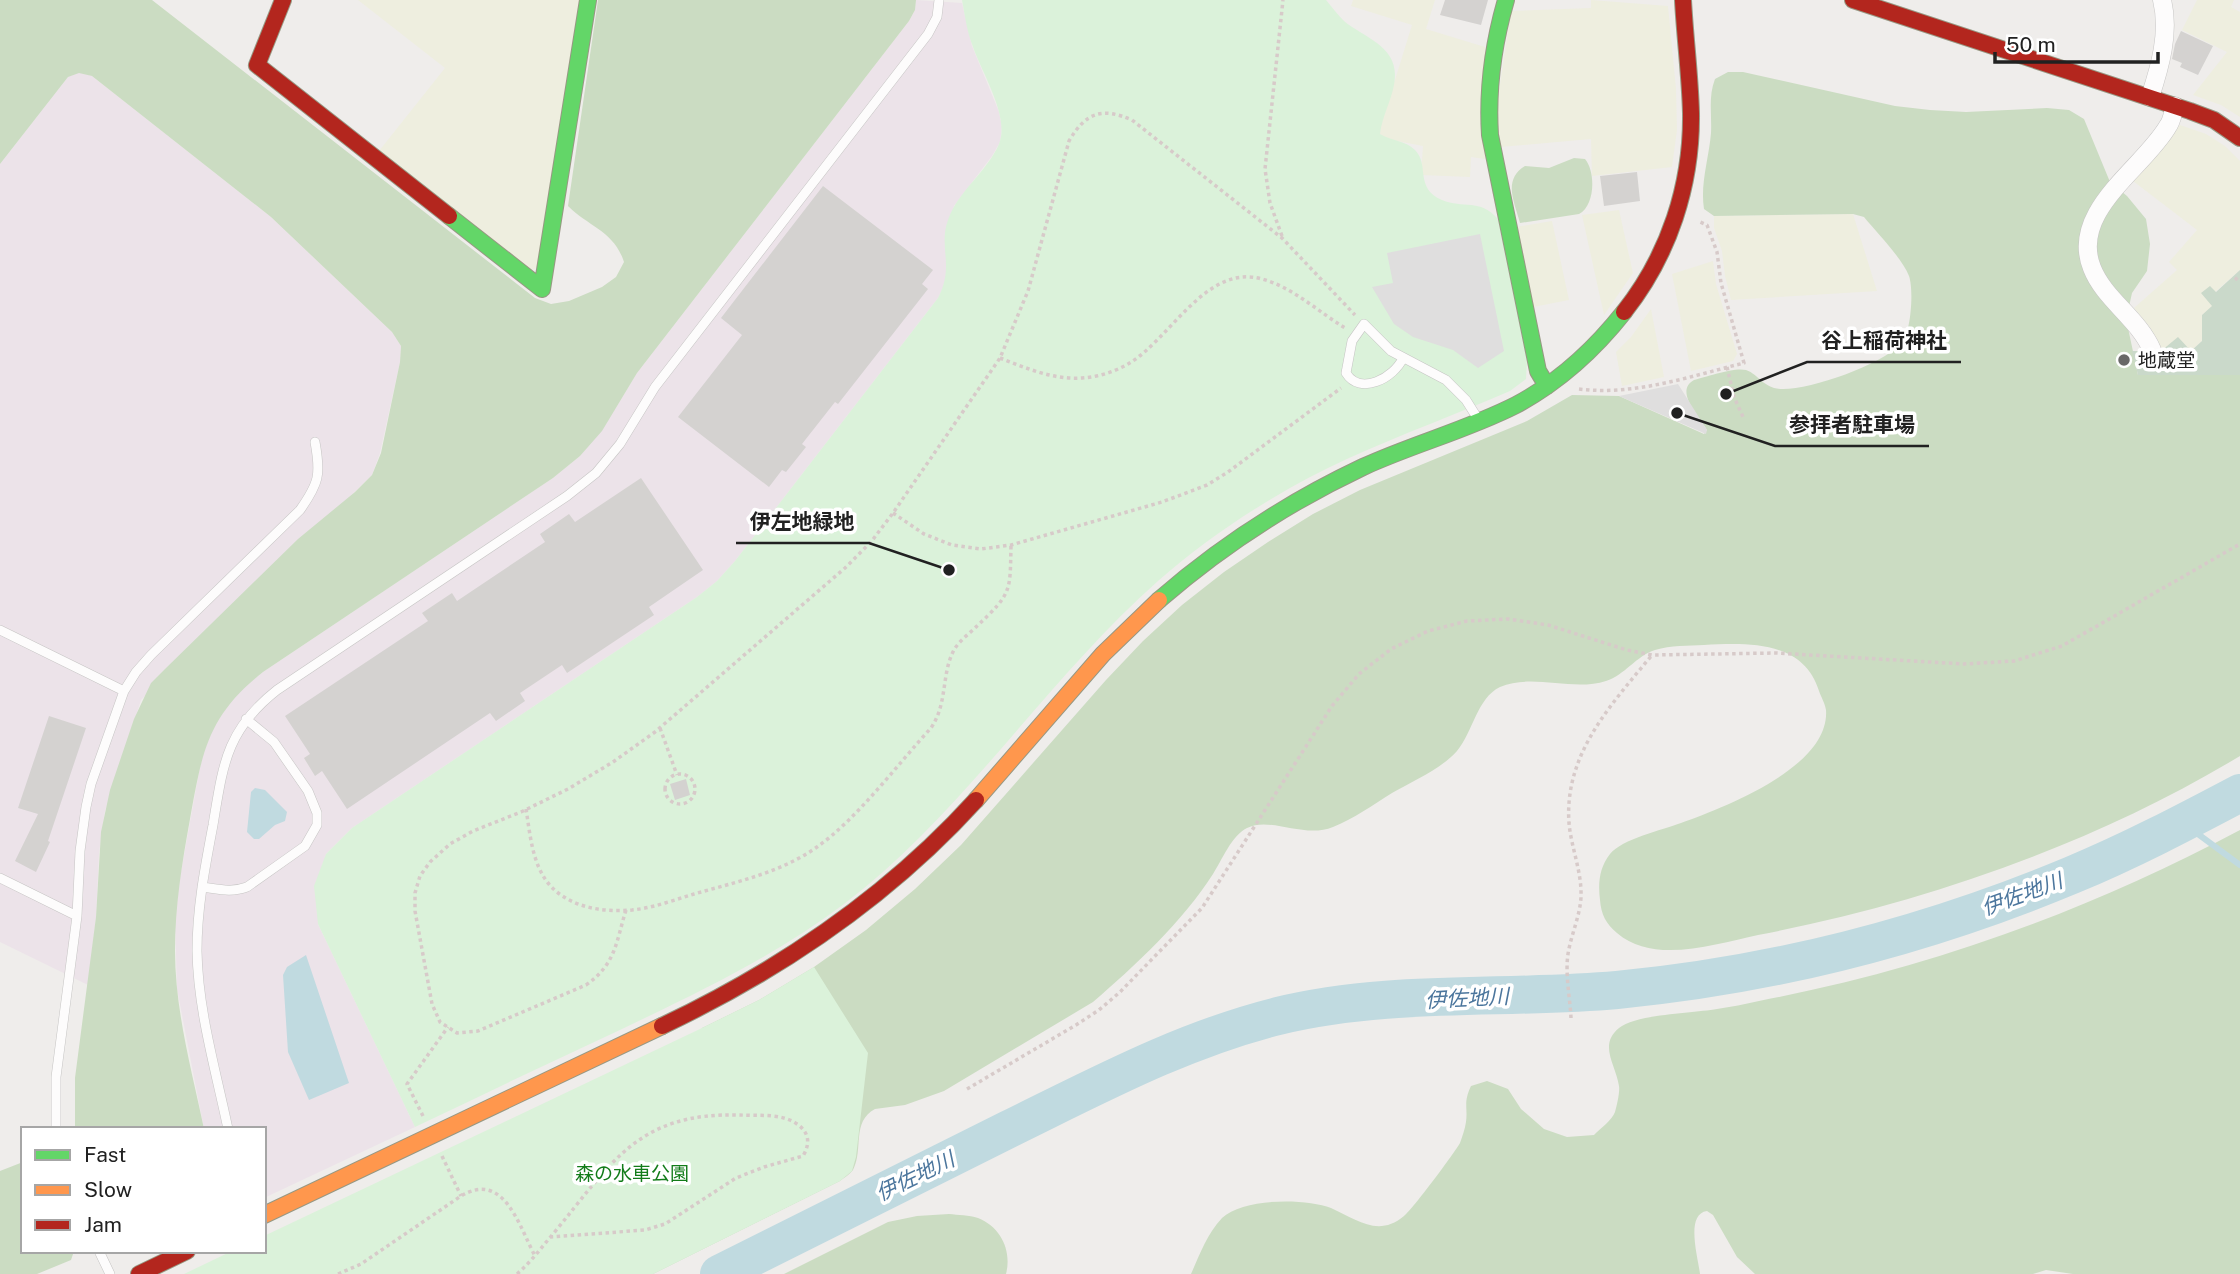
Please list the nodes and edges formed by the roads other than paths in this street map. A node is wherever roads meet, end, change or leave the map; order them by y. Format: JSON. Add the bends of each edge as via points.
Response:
{"nodes":[{"id":1,"x":283,"y":0,"type":"edge"},
{"id":2,"x":588,"y":0,"type":"edge"},
{"id":3,"x":939,"y":0,"type":"edge"},
{"id":4,"x":1506,"y":0,"type":"edge"},
{"id":5,"x":1682,"y":0,"type":"edge"},
{"id":6,"x":1853,"y":0,"type":"edge"},
{"id":7,"x":2162,"y":0,"type":"edge"},
{"id":8,"x":2150,"y":97,"type":"junction"},
{"id":9,"x":2175,"y":106,"type":"junction"},
{"id":10,"x":2240,"y":138,"type":"edge"},
{"id":11,"x":2152,"y":351,"type":"dead end"},
{"id":12,"x":1403,"y":358,"type":"junction"},
{"id":13,"x":1547,"y":386,"type":"junction"},
{"id":14,"x":1479,"y":421,"type":"junction"},
{"id":15,"x":315,"y":442,"type":"dead end"},
{"id":16,"x":0,"y":630,"type":"edge"},
{"id":17,"x":124,"y":691,"type":"junction"},
{"id":18,"x":246,"y":719,"type":"junction"},
{"id":19,"x":0,"y":878,"type":"edge"},
{"id":20,"x":202,"y":887,"type":"junction"},
{"id":21,"x":77,"y":916,"type":"junction"},
{"id":22,"x":56,"y":1127,"type":"edge"},
{"id":23,"x":228,"y":1127,"type":"edge"},
{"id":24,"x":266,"y":1213,"type":"edge"},
{"id":25,"x":100,"y":1253,"type":"edge"},
{"id":26,"x":183,"y":1253,"type":"edge"},
{"id":27,"x":110,"y":1274,"type":"edge"},
{"id":28,"x":139,"y":1274,"type":"edge"}],
"edges":[{"from":1,"to":2,"type":"street","via":[[257,65],[541,289]]},
{"from":3,"to":18,"type":"lane","via":[[937,18],[928,34],[655,387],[596,473],[276,690]]},
{"from":4,"to":13,"type":"street","via":[[1490,65],[1490,135],[1538,371]]},
{"from":5,"to":13,"type":"street","via":[[1691,130],[1676,214],[1641,290],[1616,324]]},
{"from":6,"to":8,"type":"street"},
{"from":7,"to":8,"type":"street","via":[[2164,38]]},
{"from":8,"to":9,"type":"street"},
{"from":9,"to":10,"type":"street","via":[[2214,120]]},
{"from":9,"to":11,"type":"street","via":[[2169,126],[2107,198],[2094,219],[2087,244],[2092,267],[2104,288],[2142,331]]},
{"from":12,"to":12,"type":"lane","via":[[1364,324],[1354,335],[1346,373],[1359,385],[1393,373]]},
{"from":12,"to":14,"type":"lane","via":[[1446,380]]},
{"from":13,"to":14,"type":"street"},
{"from":14,"to":24,"type":"street","via":[[1340,479],[1212,557],[1129,627],[947,831],[854,914],[803,951],[693,1011]]},
{"from":15,"to":17,"type":"lane","via":[[320,466],[314,490],[300,510],[151,655]]},
{"from":16,"to":17,"type":"lane"},
{"from":17,"to":21,"type":"lane","via":[[86,807]]},
{"from":18,"to":20,"type":"lane","via":[[226,756]]},
{"from":18,"to":20,"type":"lane","via":[[274,742],[308,791],[317,825],[305,846],[247,887],[237,891]]},
{"from":19,"to":21,"type":"lane"},
{"from":20,"to":23,"type":"lane","via":[[200,986]]},
{"from":21,"to":22,"type":"lane","via":[[56,1077]]},
{"from":25,"to":27,"type":"lane"},
{"from":26,"to":28,"type":"street"}]}
